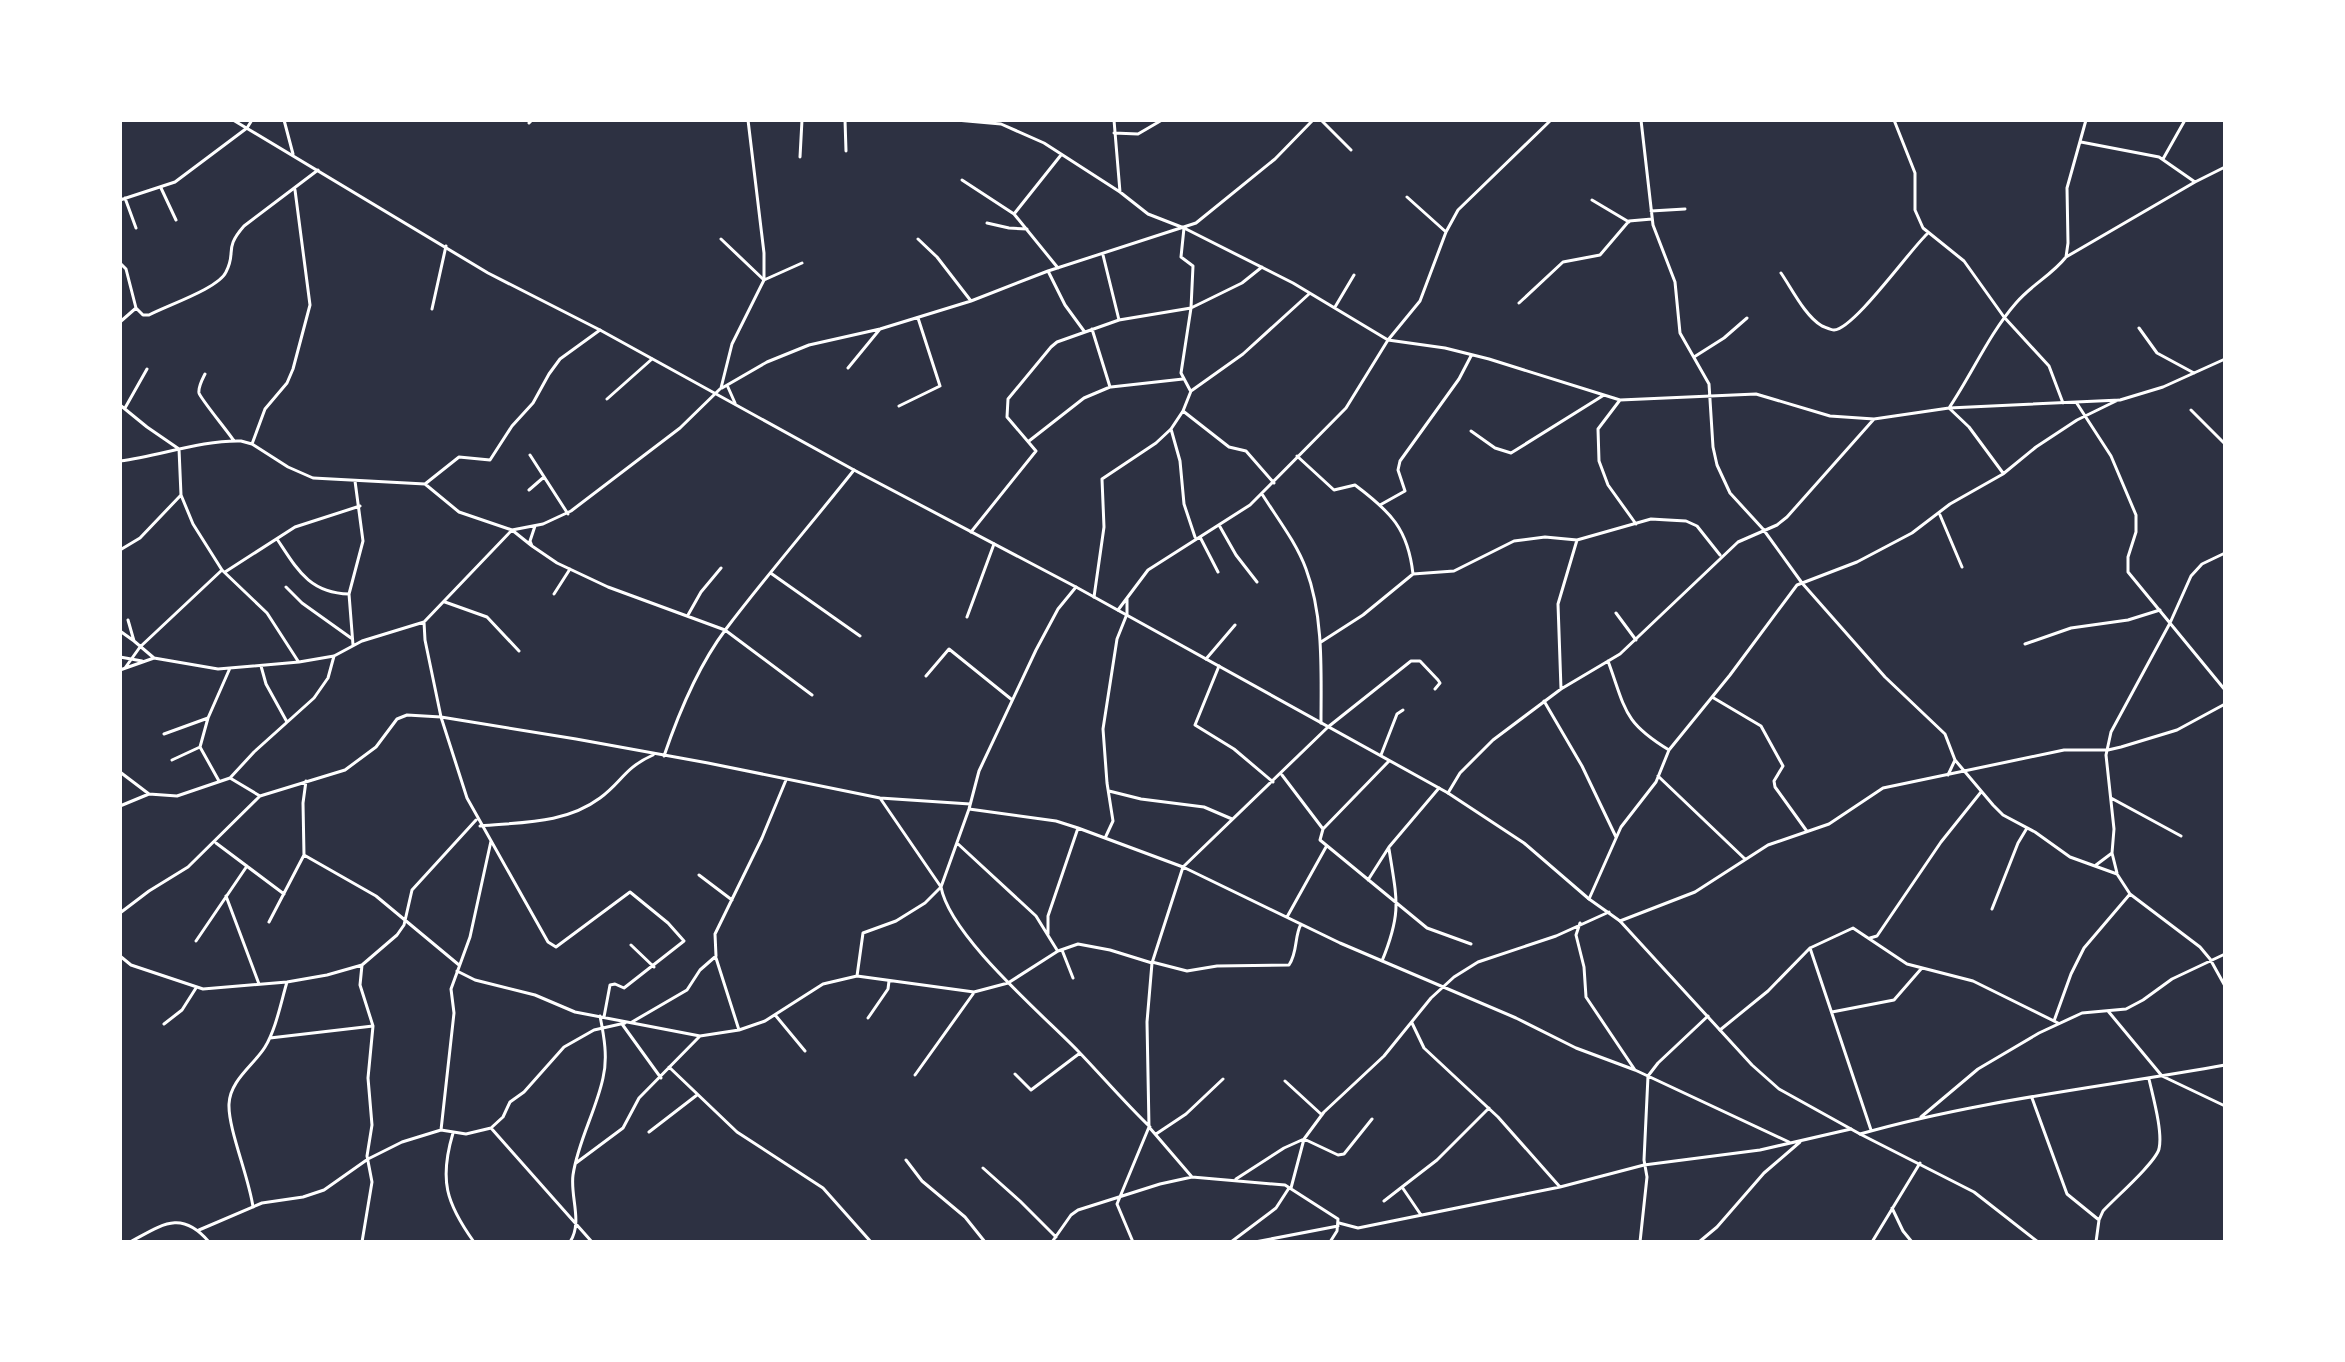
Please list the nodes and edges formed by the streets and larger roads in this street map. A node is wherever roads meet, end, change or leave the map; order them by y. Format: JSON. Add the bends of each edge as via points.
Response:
{"nodes":[{"id":1,"x":233,"y":120,"type":"edge"},
{"id":2,"x":252,"y":120,"type":"edge"},
{"id":3,"x":284,"y":120,"type":"edge"},
{"id":4,"x":748,"y":120,"type":"edge"},
{"id":5,"x":802,"y":120,"type":"edge"},
{"id":6,"x":845,"y":120,"type":"edge"},
{"id":7,"x":956,"y":120,"type":"edge"},
{"id":8,"x":1114,"y":120,"type":"edge"},
{"id":9,"x":1162,"y":120,"type":"edge"},
{"id":10,"x":1313,"y":120,"type":"edge"},
{"id":11,"x":1321,"y":120,"type":"edge"},
{"id":12,"x":1551,"y":120,"type":"edge"},
{"id":13,"x":1641,"y":120,"type":"edge"},
{"id":14,"x":1894,"y":120,"type":"edge"},
{"id":15,"x":2086,"y":120,"type":"edge"},
{"id":16,"x":2185,"y":120,"type":"edge"},
{"id":17,"x":247,"y":128,"type":"junction"},
{"id":18,"x":1114,"y":133,"type":"junction"},
{"id":19,"x":2081,"y":142,"type":"junction"},
{"id":20,"x":1351,"y":150,"type":"dead end"},
{"id":21,"x":846,"y":151,"type":"dead end"},
{"id":22,"x":293,"y":154,"type":"junction"},
{"id":23,"x":1062,"y":154,"type":"junction"},
{"id":24,"x":800,"y":157,"type":"dead end"},
{"id":25,"x":2163,"y":159,"type":"junction"},
{"id":26,"x":2225,"y":167,"type":"edge"},
{"id":27,"x":318,"y":170,"type":"junction"},
{"id":28,"x":962,"y":180,"type":"dead end"},
{"id":29,"x":2195,"y":182,"type":"junction"},
{"id":30,"x":161,"y":188,"type":"junction"},
{"id":31,"x":295,"y":190,"type":"junction"},
{"id":32,"x":1120,"y":192,"type":"junction"},
{"id":33,"x":1407,"y":197,"type":"dead end"},
{"id":34,"x":122,"y":199,"type":"edge"},
{"id":35,"x":1592,"y":200,"type":"dead end"},
{"id":36,"x":1685,"y":209,"type":"dead end"},
{"id":37,"x":1651,"y":211,"type":"junction"},
{"id":38,"x":1014,"y":214,"type":"junction"},
{"id":39,"x":1652,"y":219,"type":"junction"},
{"id":40,"x":176,"y":220,"type":"dead end"},
{"id":41,"x":1629,"y":222,"type":"junction"},
{"id":42,"x":987,"y":223,"type":"dead end"},
{"id":43,"x":136,"y":228,"type":"dead end"},
{"id":44,"x":1184,"y":228,"type":"junction"},
{"id":45,"x":1027,"y":229,"type":"junction"},
{"id":46,"x":1446,"y":232,"type":"junction"},
{"id":47,"x":1927,"y":234,"type":"junction"},
{"id":48,"x":721,"y":239,"type":"dead end"},
{"id":49,"x":918,"y":239,"type":"dead end"},
{"id":50,"x":446,"y":246,"type":"junction"},
{"id":51,"x":1103,"y":255,"type":"junction"},
{"id":52,"x":2066,"y":257,"type":"junction"},
{"id":53,"x":120,"y":263,"type":"edge"},
{"id":54,"x":802,"y":263,"type":"dead end"},
{"id":55,"x":1262,"y":267,"type":"junction"},
{"id":56,"x":1058,"y":268,"type":"junction"},
{"id":57,"x":1048,"y":271,"type":"junction"},
{"id":58,"x":1781,"y":273,"type":"dead end"},
{"id":59,"x":1354,"y":275,"type":"dead end"},
{"id":60,"x":764,"y":280,"type":"junction"},
{"id":61,"x":1310,"y":293,"type":"junction"},
{"id":62,"x":971,"y":301,"type":"junction"},
{"id":63,"x":1519,"y":303,"type":"dead end"},
{"id":64,"x":1335,"y":307,"type":"junction"},
{"id":65,"x":136,"y":308,"type":"junction"},
{"id":66,"x":1191,"y":308,"type":"junction"},
{"id":67,"x":432,"y":309,"type":"dead end"},
{"id":68,"x":2004,"y":317,"type":"junction"},
{"id":69,"x":918,"y":318,"type":"junction"},
{"id":70,"x":1747,"y":318,"type":"dead end"},
{"id":71,"x":1119,"y":320,"type":"junction"},
{"id":72,"x":120,"y":322,"type":"edge"},
{"id":73,"x":2139,"y":328,"type":"dead end"},
{"id":74,"x":880,"y":329,"type":"junction"},
{"id":75,"x":1092,"y":329,"type":"junction"},
{"id":76,"x":600,"y":330,"type":"junction"},
{"id":77,"x":1084,"y":331,"type":"junction"},
{"id":78,"x":1388,"y":340,"type":"junction"},
{"id":79,"x":1471,"y":355,"type":"junction"},
{"id":80,"x":1694,"y":357,"type":"junction"},
{"id":81,"x":652,"y":359,"type":"junction"},
{"id":82,"x":2225,"y":359,"type":"edge"},
{"id":83,"x":848,"y":368,"type":"dead end"},
{"id":84,"x":147,"y":369,"type":"dead end"},
{"id":85,"x":2194,"y":373,"type":"junction"},
{"id":86,"x":205,"y":374,"type":"dead end"},
{"id":87,"x":1183,"y":379,"type":"junction"},
{"id":88,"x":727,"y":385,"type":"junction"},
{"id":89,"x":1110,"y":387,"type":"junction"},
{"id":90,"x":721,"y":388,"type":"junction"},
{"id":91,"x":1191,"y":391,"type":"junction"},
{"id":92,"x":717,"y":394,"type":"junction"},
{"id":93,"x":1606,"y":394,"type":"junction"},
{"id":94,"x":1708,"y":397,"type":"junction"},
{"id":95,"x":607,"y":399,"type":"dead end"},
{"id":96,"x":1620,"y":400,"type":"junction"},
{"id":97,"x":2120,"y":400,"type":"junction"},
{"id":98,"x":2076,"y":402,"type":"junction"},
{"id":99,"x":735,"y":403,"type":"junction"},
{"id":100,"x":2063,"y":403,"type":"junction"},
{"id":101,"x":120,"y":405,"type":"edge"},
{"id":102,"x":899,"y":406,"type":"dead end"},
{"id":103,"x":125,"y":408,"type":"junction"},
{"id":104,"x":1949,"y":408,"type":"junction"},
{"id":105,"x":2191,"y":410,"type":"dead end"},
{"id":106,"x":1183,"y":411,"type":"junction"},
{"id":107,"x":2085,"y":416,"type":"junction"},
{"id":108,"x":1874,"y":419,"type":"junction"},
{"id":109,"x":1171,"y":429,"type":"junction"},
{"id":110,"x":1471,"y":431,"type":"dead end"},
{"id":111,"x":234,"y":441,"type":"junction"},
{"id":112,"x":1029,"y":441,"type":"junction"},
{"id":113,"x":252,"y":444,"type":"junction"},
{"id":114,"x":2225,"y":444,"type":"edge"},
{"id":115,"x":179,"y":449,"type":"junction"},
{"id":116,"x":530,"y":455,"type":"dead end"},
{"id":117,"x":1297,"y":456,"type":"junction"},
{"id":118,"x":120,"y":461,"type":"edge"},
{"id":119,"x":854,"y":470,"type":"junction"},
{"id":120,"x":2003,"y":474,"type":"junction"},
{"id":121,"x":544,"y":477,"type":"junction"},
{"id":122,"x":355,"y":481,"type":"junction"},
{"id":123,"x":1274,"y":483,"type":"junction"},
{"id":124,"x":425,"y":484,"type":"junction"},
{"id":125,"x":529,"y":490,"type":"dead end"},
{"id":126,"x":1262,"y":494,"type":"junction"},
{"id":127,"x":181,"y":495,"type":"junction"},
{"id":128,"x":1380,"y":505,"type":"junction"},
{"id":129,"x":360,"y":506,"type":"junction"},
{"id":130,"x":568,"y":514,"type":"junction"},
{"id":131,"x":1939,"y":514,"type":"junction"},
{"id":132,"x":1636,"y":524,"type":"junction"},
{"id":133,"x":1219,"y":525,"type":"junction"},
{"id":134,"x":535,"y":526,"type":"junction"},
{"id":135,"x":1763,"y":529,"type":"junction"},
{"id":136,"x":512,"y":530,"type":"junction"},
{"id":137,"x":971,"y":532,"type":"junction"},
{"id":138,"x":277,"y":538,"type":"junction"},
{"id":139,"x":1198,"y":538,"type":"junction"},
{"id":140,"x":1577,"y":540,"type":"junction"},
{"id":141,"x":994,"y":544,"type":"junction"},
{"id":142,"x":532,"y":546,"type":"junction"},
{"id":143,"x":120,"y":550,"type":"edge"},
{"id":144,"x":2225,"y":553,"type":"edge"},
{"id":145,"x":1720,"y":556,"type":"junction"},
{"id":146,"x":1962,"y":567,"type":"dead end"},
{"id":147,"x":721,"y":568,"type":"dead end"},
{"id":148,"x":570,"y":569,"type":"junction"},
{"id":149,"x":224,"y":571,"type":"junction"},
{"id":150,"x":1218,"y":572,"type":"dead end"},
{"id":151,"x":772,"y":574,"type":"junction"},
{"id":152,"x":1413,"y":574,"type":"junction"},
{"id":153,"x":1257,"y":582,"type":"dead end"},
{"id":154,"x":1802,"y":583,"type":"junction"},
{"id":155,"x":286,"y":587,"type":"dead end"},
{"id":156,"x":1076,"y":587,"type":"junction"},
{"id":157,"x":349,"y":594,"type":"junction"},
{"id":158,"x":554,"y":594,"type":"dead end"},
{"id":159,"x":1094,"y":597,"type":"junction"},
{"id":160,"x":1127,"y":599,"type":"junction"},
{"id":161,"x":445,"y":602,"type":"junction"},
{"id":162,"x":1118,"y":610,"type":"junction"},
{"id":163,"x":2160,"y":610,"type":"junction"},
{"id":164,"x":1616,"y":613,"type":"dead end"},
{"id":165,"x":1127,"y":614,"type":"junction"},
{"id":166,"x":688,"y":615,"type":"junction"},
{"id":167,"x":967,"y":617,"type":"dead end"},
{"id":168,"x":128,"y":620,"type":"dead end"},
{"id":169,"x":424,"y":622,"type":"junction"},
{"id":170,"x":2170,"y":623,"type":"junction"},
{"id":171,"x":1235,"y":625,"type":"dead end"},
{"id":172,"x":725,"y":630,"type":"junction"},
{"id":173,"x":120,"y":631,"type":"edge"},
{"id":174,"x":860,"y":636,"type":"dead end"},
{"id":175,"x":351,"y":638,"type":"junction"},
{"id":176,"x":1636,"y":640,"type":"junction"},
{"id":177,"x":134,"y":641,"type":"junction"},
{"id":178,"x":1321,"y":642,"type":"junction"},
{"id":179,"x":2025,"y":644,"type":"dead end"},
{"id":180,"x":353,"y":645,"type":"junction"},
{"id":181,"x":140,"y":647,"type":"junction"},
{"id":182,"x":519,"y":651,"type":"dead end"},
{"id":183,"x":334,"y":656,"type":"junction"},
{"id":184,"x":120,"y":657,"type":"edge"},
{"id":185,"x":154,"y":658,"type":"junction"},
{"id":186,"x":131,"y":659,"type":"junction"},
{"id":187,"x":1206,"y":659,"type":"junction"},
{"id":188,"x":142,"y":661,"type":"junction"},
{"id":189,"x":1608,"y":661,"type":"junction"},
{"id":190,"x":299,"y":662,"type":"junction"},
{"id":191,"x":261,"y":666,"type":"junction"},
{"id":192,"x":1219,"y":666,"type":"junction"},
{"id":193,"x":230,"y":668,"type":"junction"},
{"id":194,"x":123,"y":669,"type":"edge"},
{"id":195,"x":926,"y":676,"type":"dead end"},
{"id":196,"x":1435,"y":689,"type":"dead end"},
{"id":197,"x":1561,"y":689,"type":"junction"},
{"id":198,"x":2225,"y":690,"type":"edge"},
{"id":199,"x":812,"y":695,"type":"dead end"},
{"id":200,"x":1712,"y":697,"type":"junction"},
{"id":201,"x":1011,"y":699,"type":"junction"},
{"id":202,"x":1544,"y":701,"type":"junction"},
{"id":203,"x":2225,"y":704,"type":"edge"},
{"id":204,"x":1403,"y":710,"type":"dead end"},
{"id":205,"x":441,"y":717,"type":"junction"},
{"id":206,"x":208,"y":718,"type":"junction"},
{"id":207,"x":287,"y":722,"type":"junction"},
{"id":208,"x":1321,"y":723,"type":"junction"},
{"id":209,"x":1328,"y":727,"type":"junction"},
{"id":210,"x":164,"y":734,"type":"dead end"},
{"id":211,"x":200,"y":747,"type":"junction"},
{"id":212,"x":1669,"y":750,"type":"junction"},
{"id":213,"x":2108,"y":750,"type":"junction"},
{"id":214,"x":653,"y":755,"type":"junction"},
{"id":215,"x":1381,"y":755,"type":"junction"},
{"id":216,"x":664,"y":756,"type":"junction"},
{"id":217,"x":172,"y":760,"type":"dead end"},
{"id":218,"x":1390,"y":760,"type":"junction"},
{"id":219,"x":1955,"y":760,"type":"junction"},
{"id":220,"x":1965,"y":770,"type":"junction"},
{"id":221,"x":120,"y":772,"type":"edge"},
{"id":222,"x":1282,"y":775,"type":"junction"},
{"id":223,"x":1948,"y":775,"type":"junction"},
{"id":224,"x":1658,"y":776,"type":"junction"},
{"id":225,"x":230,"y":778,"type":"junction"},
{"id":226,"x":786,"y":780,"type":"junction"},
{"id":227,"x":219,"y":781,"type":"junction"},
{"id":228,"x":306,"y":781,"type":"junction"},
{"id":229,"x":1273,"y":782,"type":"junction"},
{"id":230,"x":1439,"y":788,"type":"junction"},
{"id":231,"x":1108,"y":791,"type":"junction"},
{"id":232,"x":1981,"y":792,"type":"junction"},
{"id":233,"x":1448,"y":793,"type":"junction"},
{"id":234,"x":149,"y":794,"type":"junction"},
{"id":235,"x":260,"y":796,"type":"junction"},
{"id":236,"x":880,"y":798,"type":"junction"},
{"id":237,"x":2111,"y":798,"type":"junction"},
{"id":238,"x":120,"y":806,"type":"edge"},
{"id":239,"x":969,"y":807,"type":"junction"},
{"id":240,"x":1232,"y":819,"type":"junction"},
{"id":241,"x":476,"y":820,"type":"junction"},
{"id":242,"x":480,"y":826,"type":"junction"},
{"id":243,"x":1078,"y":828,"type":"junction"},
{"id":244,"x":2027,"y":828,"type":"junction"},
{"id":245,"x":1323,"y":829,"type":"junction"},
{"id":246,"x":1807,"y":832,"type":"junction"},
{"id":247,"x":1106,"y":836,"type":"junction"},
{"id":248,"x":2181,"y":836,"type":"dead end"},
{"id":249,"x":1616,"y":837,"type":"junction"},
{"id":250,"x":491,"y":841,"type":"junction"},
{"id":251,"x":216,"y":842,"type":"junction"},
{"id":252,"x":957,"y":843,"type":"junction"},
{"id":253,"x":1327,"y":846,"type":"junction"},
{"id":254,"x":1389,"y":847,"type":"junction"},
{"id":255,"x":2112,"y":853,"type":"junction"},
{"id":256,"x":304,"y":855,"type":"junction"},
{"id":257,"x":1745,"y":859,"type":"junction"},
{"id":258,"x":2095,"y":865,"type":"junction"},
{"id":259,"x":247,"y":866,"type":"junction"},
{"id":260,"x":1183,"y":867,"type":"junction"},
{"id":261,"x":2117,"y":874,"type":"junction"},
{"id":262,"x":699,"y":875,"type":"dead end"},
{"id":263,"x":1368,"y":881,"type":"junction"},
{"id":264,"x":941,"y":887,"type":"junction"},
{"id":265,"x":284,"y":894,"type":"junction"},
{"id":266,"x":2130,"y":894,"type":"junction"},
{"id":267,"x":226,"y":896,"type":"junction"},
{"id":268,"x":1589,"y":899,"type":"junction"},
{"id":269,"x":732,"y":900,"type":"junction"},
{"id":270,"x":1398,"y":906,"type":"junction"},
{"id":271,"x":1992,"y":909,"type":"dead end"},
{"id":272,"x":1609,"y":912,"type":"junction"},
{"id":273,"x":120,"y":913,"type":"edge"},
{"id":274,"x":1287,"y":917,"type":"junction"},
{"id":275,"x":405,"y":919,"type":"junction"},
{"id":276,"x":1620,"y":921,"type":"junction"},
{"id":277,"x":269,"y":922,"type":"dead end"},
{"id":278,"x":1580,"y":923,"type":"junction"},
{"id":279,"x":1301,"y":924,"type":"junction"},
{"id":280,"x":1566,"y":930,"type":"junction"},
{"id":281,"x":1048,"y":934,"type":"junction"},
{"id":282,"x":1576,"y":935,"type":"junction"},
{"id":283,"x":1877,"y":936,"type":"junction"},
{"id":284,"x":1868,"y":938,"type":"junction"},
{"id":285,"x":196,"y":941,"type":"dead end"},
{"id":286,"x":1471,"y":944,"type":"dead end"},
{"id":287,"x":631,"y":945,"type":"dead end"},
{"id":288,"x":1878,"y":945,"type":"junction"},
{"id":289,"x":1810,"y":948,"type":"junction"},
{"id":290,"x":1060,"y":950,"type":"junction"},
{"id":291,"x":2225,"y":954,"type":"edge"},
{"id":292,"x":120,"y":956,"type":"edge"},
{"id":293,"x":716,"y":956,"type":"junction"},
{"id":294,"x":2210,"y":959,"type":"junction"},
{"id":295,"x":1382,"y":961,"type":"junction"},
{"id":296,"x":1152,"y":962,"type":"junction"},
{"id":297,"x":362,"y":965,"type":"junction"},
{"id":298,"x":459,"y":965,"type":"junction"},
{"id":299,"x":654,"y":967,"type":"junction"},
{"id":300,"x":1922,"y":968,"type":"junction"},
{"id":301,"x":457,"y":971,"type":"junction"},
{"id":302,"x":857,"y":976,"type":"junction"},
{"id":303,"x":1073,"y":978,"type":"dead end"},
{"id":304,"x":889,"y":981,"type":"junction"},
{"id":305,"x":287,"y":982,"type":"junction"},
{"id":306,"x":1008,"y":983,"type":"junction"},
{"id":307,"x":259,"y":984,"type":"junction"},
{"id":308,"x":2225,"y":986,"type":"edge"},
{"id":309,"x":1443,"y":987,"type":"junction"},
{"id":310,"x":196,"y":988,"type":"junction"},
{"id":311,"x":974,"y":992,"type":"junction"},
{"id":312,"x":2108,"y":1011,"type":"junction"},
{"id":313,"x":1832,"y":1012,"type":"junction"},
{"id":314,"x":602,"y":1016,"type":"junction"},
{"id":315,"x":776,"y":1016,"type":"junction"},
{"id":316,"x":1708,"y":1016,"type":"junction"},
{"id":317,"x":868,"y":1018,"type":"dead end"},
{"id":318,"x":630,"y":1022,"type":"junction"},
{"id":319,"x":2056,"y":1022,"type":"junction"},
{"id":320,"x":1412,"y":1023,"type":"junction"},
{"id":321,"x":164,"y":1024,"type":"dead end"},
{"id":322,"x":622,"y":1024,"type":"junction"},
{"id":323,"x":373,"y":1026,"type":"junction"},
{"id":324,"x":603,"y":1027,"type":"junction"},
{"id":325,"x":739,"y":1030,"type":"junction"},
{"id":326,"x":1720,"y":1030,"type":"junction"},
{"id":327,"x":700,"y":1036,"type":"junction"},
{"id":328,"x":269,"y":1038,"type":"junction"},
{"id":329,"x":805,"y":1051,"type":"dead end"},
{"id":330,"x":1080,"y":1053,"type":"junction"},
{"id":331,"x":2225,"y":1065,"type":"edge"},
{"id":332,"x":669,"y":1067,"type":"junction"},
{"id":333,"x":1635,"y":1070,"type":"junction"},
{"id":334,"x":1015,"y":1074,"type":"dead end"},
{"id":335,"x":915,"y":1075,"type":"dead end"},
{"id":336,"x":1648,"y":1076,"type":"junction"},
{"id":337,"x":2162,"y":1076,"type":"junction"},
{"id":338,"x":661,"y":1078,"type":"junction"},
{"id":339,"x":1223,"y":1079,"type":"dead end"},
{"id":340,"x":2149,"y":1079,"type":"junction"},
{"id":341,"x":1285,"y":1081,"type":"dead end"},
{"id":342,"x":697,"y":1095,"type":"junction"},
{"id":343,"x":2032,"y":1098,"type":"junction"},
{"id":344,"x":2225,"y":1106,"type":"edge"},
{"id":345,"x":1489,"y":1108,"type":"junction"},
{"id":346,"x":1322,"y":1115,"type":"junction"},
{"id":347,"x":1372,"y":1119,"type":"dead end"},
{"id":348,"x":1918,"y":1120,"type":"junction"},
{"id":349,"x":1149,"y":1127,"type":"junction"},
{"id":350,"x":491,"y":1128,"type":"junction"},
{"id":351,"x":1851,"y":1129,"type":"junction"},
{"id":352,"x":441,"y":1130,"type":"junction"},
{"id":353,"x":1872,"y":1131,"type":"junction"},
{"id":354,"x":649,"y":1132,"type":"dead end"},
{"id":355,"x":453,"y":1133,"type":"junction"},
{"id":356,"x":1156,"y":1134,"type":"junction"},
{"id":357,"x":1860,"y":1134,"type":"junction"},
{"id":358,"x":1304,"y":1139,"type":"junction"},
{"id":359,"x":1789,"y":1142,"type":"junction"},
{"id":360,"x":1800,"y":1142,"type":"junction"},
{"id":361,"x":368,"y":1159,"type":"junction"},
{"id":362,"x":906,"y":1160,"type":"dead end"},
{"id":363,"x":575,"y":1163,"type":"junction"},
{"id":364,"x":1920,"y":1163,"type":"junction"},
{"id":365,"x":1644,"y":1165,"type":"junction"},
{"id":366,"x":983,"y":1168,"type":"dead end"},
{"id":367,"x":1192,"y":1177,"type":"junction"},
{"id":368,"x":1236,"y":1179,"type":"junction"},
{"id":369,"x":1402,"y":1187,"type":"junction"},
{"id":370,"x":1560,"y":1187,"type":"junction"},
{"id":371,"x":1290,"y":1188,"type":"junction"},
{"id":372,"x":252,"y":1197,"type":"junction"},
{"id":373,"x":1119,"y":1197,"type":"junction"},
{"id":374,"x":1384,"y":1201,"type":"dead end"},
{"id":375,"x":262,"y":1203,"type":"junction"},
{"id":376,"x":253,"y":1207,"type":"junction"},
{"id":377,"x":1892,"y":1208,"type":"junction"},
{"id":378,"x":1421,"y":1215,"type":"junction"},
{"id":379,"x":2099,"y":1220,"type":"junction"},
{"id":380,"x":576,"y":1225,"type":"junction"},
{"id":381,"x":1339,"y":1225,"type":"junction"},
{"id":382,"x":199,"y":1230,"type":"junction"},
{"id":383,"x":1056,"y":1237,"type":"junction"},
{"id":384,"x":1875,"y":1240,"type":"edge"},
{"id":385,"x":130,"y":1242,"type":"edge"},
{"id":386,"x":209,"y":1242,"type":"edge"},
{"id":387,"x":362,"y":1242,"type":"edge"},
{"id":388,"x":474,"y":1242,"type":"edge"},
{"id":389,"x":570,"y":1242,"type":"edge"},
{"id":390,"x":592,"y":1242,"type":"edge"},
{"id":391,"x":871,"y":1242,"type":"edge"},
{"id":392,"x":985,"y":1242,"type":"edge"},
{"id":393,"x":1052,"y":1242,"type":"edge"},
{"id":394,"x":1133,"y":1242,"type":"edge"},
{"id":395,"x":1231,"y":1242,"type":"edge"},
{"id":396,"x":1255,"y":1242,"type":"edge"},
{"id":397,"x":1330,"y":1242,"type":"edge"},
{"id":398,"x":1640,"y":1242,"type":"edge"},
{"id":399,"x":1699,"y":1242,"type":"edge"},
{"id":400,"x":1912,"y":1242,"type":"edge"},
{"id":401,"x":2038,"y":1242,"type":"edge"},
{"id":402,"x":2096,"y":1242,"type":"edge"}],
"edges":[{"from":1,"to":17,"type":"street"},
{"from":2,"to":17,"type":"street"},
{"from":3,"to":22,"type":"street"},
{"from":4,"to":60,"type":"street"},
{"from":5,"to":24,"type":"street"},
{"from":6,"to":21,"type":"street"},
{"from":7,"to":23,"type":"street","via":[[1001,124]]},
{"from":8,"to":18,"type":"street"},
{"from":9,"to":18,"type":"street","via":[[1138,134]]},
{"from":10,"to":44,"type":"street","via":[[1275,159]]},
{"from":11,"to":20,"type":"street"},
{"from":12,"to":46,"type":"street","via":[[1463,204]]},
{"from":13,"to":37,"type":"street"},
{"from":14,"to":47,"type":"street","via":[[1915,173],[1915,210]]},
{"from":15,"to":19,"type":"street"},
{"from":16,"to":25,"type":"street"},
{"from":17,"to":22,"type":"street"},
{"from":17,"to":30,"type":"street"},
{"from":18,"to":32,"type":"street"},
{"from":19,"to":25,"type":"street"},
{"from":19,"to":52,"type":"street","via":[[2067,188]]},
{"from":22,"to":27,"type":"street"},
{"from":23,"to":32,"type":"street"},
{"from":23,"to":38,"type":"street"},
{"from":25,"to":29,"type":"street"},
{"from":26,"to":29,"type":"street"},
{"from":27,"to":31,"type":"street"},
{"from":27,"to":50,"type":"street"},
{"from":28,"to":38,"type":"street"},
{"from":29,"to":52,"type":"street"},
{"from":30,"to":34,"type":"street"},
{"from":30,"to":40,"type":"street"},
{"from":31,"to":65,"type":"street","via":[[235,236],[220,282],[149,315]]},
{"from":31,"to":113,"type":"street","via":[[310,305],[293,369],[265,409]]},
{"from":32,"to":44,"type":"street","via":[[1148,214]]},
{"from":33,"to":46,"type":"street"},
{"from":34,"to":43,"type":"street"},
{"from":35,"to":41,"type":"street"},
{"from":36,"to":37,"type":"street"},
{"from":37,"to":39,"type":"street"},
{"from":38,"to":45,"type":"street"},
{"from":39,"to":41,"type":"street"},
{"from":39,"to":80,"type":"street","via":[[1675,282],[1680,333]]},
{"from":41,"to":63,"type":"street","via":[[1600,255],[1563,262]]},
{"from":42,"to":45,"type":"street"},
{"from":44,"to":51,"type":"street"},
{"from":44,"to":55,"type":"street"},
{"from":44,"to":66,"type":"street","via":[[1180,252],[1193,266]]},
{"from":45,"to":56,"type":"street"},
{"from":46,"to":78,"type":"street","via":[[1420,301]]},
{"from":47,"to":58,"type":"street","via":[[1870,302],[1835,330],[1815,321]]},
{"from":47,"to":68,"type":"street","via":[[1964,261]]},
{"from":48,"to":60,"type":"street"},
{"from":49,"to":62,"type":"street"},
{"from":50,"to":67,"type":"street"},
{"from":50,"to":76,"type":"street"},
{"from":51,"to":56,"type":"street"},
{"from":51,"to":71,"type":"street"},
{"from":52,"to":68,"type":"street"},
{"from":53,"to":65,"type":"street"},
{"from":54,"to":60,"type":"street"},
{"from":55,"to":61,"type":"street"},
{"from":55,"to":66,"type":"street"},
{"from":56,"to":57,"type":"street"},
{"from":57,"to":62,"type":"street"},
{"from":57,"to":77,"type":"street"},
{"from":59,"to":64,"type":"street"},
{"from":60,"to":90,"type":"street","via":[[732,344]]},
{"from":61,"to":64,"type":"street"},
{"from":61,"to":91,"type":"street","via":[[1243,354]]},
{"from":62,"to":69,"type":"street"},
{"from":64,"to":78,"type":"street"},
{"from":65,"to":72,"type":"street"},
{"from":66,"to":71,"type":"street"},
{"from":66,"to":87,"type":"street"},
{"from":68,"to":100,"type":"street","via":[[2049,366]]},
{"from":68,"to":104,"type":"street"},
{"from":69,"to":74,"type":"street"},
{"from":69,"to":102,"type":"street","via":[[940,386]]},
{"from":70,"to":80,"type":"street"},
{"from":71,"to":75,"type":"street"},
{"from":73,"to":85,"type":"street","via":[[2157,353]]},
{"from":74,"to":83,"type":"street"},
{"from":74,"to":88,"type":"street","via":[[809,345]]},
{"from":75,"to":77,"type":"street"},
{"from":75,"to":89,"type":"street"},
{"from":76,"to":81,"type":"street"},
{"from":76,"to":124,"type":"street","via":[[560,359],[490,460],[459,457]]},
{"from":77,"to":112,"type":"street","via":[[1051,347],[1008,399],[1007,417]]},
{"from":78,"to":79,"type":"street"},
{"from":78,"to":117,"type":"street","via":[[1346,408]]},
{"from":79,"to":93,"type":"street"},
{"from":79,"to":128,"type":"street","via":[[1400,461],[1405,491]]},
{"from":80,"to":94,"type":"street","via":[[1707,376]]},
{"from":81,"to":92,"type":"street"},
{"from":81,"to":95,"type":"street"},
{"from":82,"to":85,"type":"street"},
{"from":84,"to":103,"type":"street"},
{"from":85,"to":97,"type":"street"},
{"from":86,"to":111,"type":"street","via":[[200,397]]},
{"from":87,"to":89,"type":"street"},
{"from":87,"to":91,"type":"street"},
{"from":88,"to":90,"type":"street"},
{"from":88,"to":99,"type":"street"},
{"from":89,"to":112,"type":"street","via":[[1084,398]]},
{"from":90,"to":92,"type":"street"},
{"from":91,"to":106,"type":"street"},
{"from":92,"to":99,"type":"street"},
{"from":92,"to":130,"type":"street"},
{"from":93,"to":96,"type":"street"},
{"from":93,"to":110,"type":"street","via":[[1511,453]]},
{"from":94,"to":96,"type":"street"},
{"from":94,"to":108,"type":"street","via":[[1756,394],[1830,416]]},
{"from":94,"to":135,"type":"street","via":[[1720,474]]},
{"from":96,"to":132,"type":"street","via":[[1598,429],[1599,461],[1608,485]]},
{"from":97,"to":98,"type":"street"},
{"from":97,"to":107,"type":"street"},
{"from":98,"to":100,"type":"street"},
{"from":98,"to":107,"type":"street"},
{"from":99,"to":119,"type":"street"},
{"from":100,"to":104,"type":"street"},
{"from":101,"to":103,"type":"street"},
{"from":103,"to":115,"type":"street"},
{"from":104,"to":108,"type":"street"},
{"from":104,"to":120,"type":"street"},
{"from":105,"to":114,"type":"street"},
{"from":106,"to":109,"type":"street"},
{"from":106,"to":123,"type":"street","via":[[1229,447],[1246,451]]},
{"from":107,"to":120,"type":"street"},
{"from":107,"to":163,"type":"street","via":[[2111,456],[2136,515],[2128,572]]},
{"from":108,"to":135,"type":"street","via":[[1787,517]]},
{"from":109,"to":139,"type":"street","via":[[1184,504]]},
{"from":109,"to":159,"type":"street","via":[[1102,479],[1104,527]]},
{"from":111,"to":113,"type":"street"},
{"from":111,"to":115,"type":"street"},
{"from":112,"to":137,"type":"street","via":[[1036,451]]},
{"from":113,"to":122,"type":"street","via":[[313,478]]},
{"from":115,"to":118,"type":"street"},
{"from":115,"to":127,"type":"street"},
{"from":116,"to":121,"type":"street"},
{"from":117,"to":123,"type":"street"},
{"from":117,"to":128,"type":"street","via":[[1331,488],[1355,485]]},
{"from":119,"to":137,"type":"street"},
{"from":119,"to":151,"type":"street"},
{"from":120,"to":131,"type":"street"},
{"from":121,"to":125,"type":"street"},
{"from":121,"to":130,"type":"street"},
{"from":122,"to":124,"type":"street"},
{"from":122,"to":129,"type":"street"},
{"from":123,"to":126,"type":"street"},
{"from":124,"to":136,"type":"street","via":[[459,512]]},
{"from":126,"to":133,"type":"street"},
{"from":126,"to":178,"type":"street","via":[[1306,569]]},
{"from":127,"to":143,"type":"street","via":[[140,538]]},
{"from":127,"to":149,"type":"street"},
{"from":128,"to":152,"type":"street","via":[[1405,536]]},
{"from":129,"to":138,"type":"street","via":[[307,521]]},
{"from":129,"to":157,"type":"street","via":[[363,541]]},
{"from":130,"to":134,"type":"street"},
{"from":131,"to":146,"type":"street"},
{"from":131,"to":154,"type":"street","via":[[1857,562]]},
{"from":132,"to":140,"type":"street"},
{"from":132,"to":145,"type":"street","via":[[1651,519],[1692,523]]},
{"from":133,"to":139,"type":"street"},
{"from":133,"to":153,"type":"street"},
{"from":134,"to":136,"type":"street"},
{"from":134,"to":142,"type":"street"},
{"from":135,"to":145,"type":"street"},
{"from":135,"to":154,"type":"street"},
{"from":136,"to":142,"type":"street"},
{"from":136,"to":161,"type":"street"},
{"from":137,"to":141,"type":"street"},
{"from":138,"to":149,"type":"street"},
{"from":138,"to":157,"type":"street","via":[[310,583],[323,591]]},
{"from":139,"to":150,"type":"street"},
{"from":139,"to":160,"type":"street","via":[[1148,570]]},
{"from":140,"to":152,"type":"street","via":[[1514,541],[1454,571]]},
{"from":140,"to":197,"type":"street","via":[[1558,604]]},
{"from":141,"to":156,"type":"street"},
{"from":141,"to":167,"type":"street"},
{"from":142,"to":148,"type":"street"},
{"from":144,"to":170,"type":"street","via":[[2195,570]]},
{"from":145,"to":176,"type":"street"},
{"from":147,"to":166,"type":"street"},
{"from":148,"to":158,"type":"street"},
{"from":148,"to":166,"type":"street"},
{"from":149,"to":181,"type":"street"},
{"from":149,"to":190,"type":"street","via":[[274,621]]},
{"from":151,"to":172,"type":"street"},
{"from":151,"to":174,"type":"street"},
{"from":152,"to":178,"type":"street"},
{"from":154,"to":200,"type":"street"},
{"from":154,"to":219,"type":"street","via":[[1885,677],[1945,734]]},
{"from":155,"to":175,"type":"street"},
{"from":156,"to":159,"type":"street"},
{"from":156,"to":201,"type":"street","via":[[1058,609]]},
{"from":157,"to":175,"type":"street"},
{"from":159,"to":162,"type":"street"},
{"from":160,"to":162,"type":"street"},
{"from":160,"to":165,"type":"street"},
{"from":161,"to":169,"type":"street"},
{"from":161,"to":182,"type":"street","via":[[487,617]]},
{"from":162,"to":165,"type":"street"},
{"from":163,"to":170,"type":"street"},
{"from":163,"to":179,"type":"street","via":[[2071,628]]},
{"from":164,"to":176,"type":"street"},
{"from":165,"to":187,"type":"street"},
{"from":165,"to":231,"type":"street","via":[[1117,639],[1105,714]]},
{"from":166,"to":172,"type":"street"},
{"from":168,"to":177,"type":"street"},
{"from":169,"to":180,"type":"street"},
{"from":169,"to":205,"type":"street"},
{"from":170,"to":198,"type":"street"},
{"from":170,"to":213,"type":"street","via":[[2111,732]]},
{"from":171,"to":187,"type":"street"},
{"from":172,"to":199,"type":"street"},
{"from":172,"to":216,"type":"street","via":[[696,678]]},
{"from":173,"to":177,"type":"street"},
{"from":175,"to":180,"type":"street"},
{"from":176,"to":189,"type":"street"},
{"from":177,"to":181,"type":"street"},
{"from":178,"to":208,"type":"street"},
{"from":180,"to":183,"type":"street"},
{"from":181,"to":185,"type":"street"},
{"from":181,"to":186,"type":"street"},
{"from":183,"to":190,"type":"street"},
{"from":183,"to":207,"type":"street","via":[[328,678],[314,698]]},
{"from":184,"to":186,"type":"street"},
{"from":185,"to":188,"type":"street"},
{"from":185,"to":193,"type":"street"},
{"from":186,"to":188,"type":"street"},
{"from":186,"to":194,"type":"street"},
{"from":187,"to":192,"type":"street"},
{"from":188,"to":194,"type":"street"},
{"from":189,"to":197,"type":"street"},
{"from":189,"to":212,"type":"street","via":[[1632,722]]},
{"from":190,"to":191,"type":"street"},
{"from":191,"to":193,"type":"street"},
{"from":191,"to":207,"type":"street"},
{"from":192,"to":208,"type":"street"},
{"from":192,"to":229,"type":"street","via":[[1195,725]]},
{"from":193,"to":206,"type":"street"},
{"from":195,"to":201,"type":"street","via":[[949,649]]},
{"from":196,"to":209,"type":"street","via":[[1439,682],[1420,661],[1411,661]]},
{"from":197,"to":202,"type":"street"},
{"from":200,"to":212,"type":"street"},
{"from":200,"to":246,"type":"street","via":[[1765,732],[1783,766],[1775,787]]},
{"from":201,"to":239,"type":"street"},
{"from":202,"to":233,"type":"street","via":[[1475,757]]},
{"from":202,"to":249,"type":"street"},
{"from":203,"to":213,"type":"street","via":[[2168,733]]},
{"from":204,"to":215,"type":"street"},
{"from":205,"to":214,"type":"street"},
{"from":205,"to":228,"type":"street","via":[[397,719],[376,747],[345,770]]},
{"from":205,"to":241,"type":"street"},
{"from":206,"to":210,"type":"street"},
{"from":206,"to":211,"type":"street"},
{"from":207,"to":225,"type":"street"},
{"from":208,"to":209,"type":"street"},
{"from":209,"to":215,"type":"street"},
{"from":209,"to":222,"type":"street"},
{"from":211,"to":217,"type":"street"},
{"from":211,"to":227,"type":"street"},
{"from":212,"to":224,"type":"street"},
{"from":213,"to":220,"type":"street","via":[[2064,750]]},
{"from":213,"to":237,"type":"street"},
{"from":214,"to":216,"type":"street"},
{"from":214,"to":242,"type":"street","via":[[633,763],[604,796],[572,815]]},
{"from":215,"to":218,"type":"street"},
{"from":216,"to":226,"type":"street"},
{"from":218,"to":230,"type":"street"},
{"from":218,"to":245,"type":"street"},
{"from":219,"to":220,"type":"street"},
{"from":219,"to":223,"type":"street"},
{"from":220,"to":223,"type":"street"},
{"from":220,"to":232,"type":"street"},
{"from":221,"to":234,"type":"street"},
{"from":222,"to":229,"type":"street"},
{"from":222,"to":245,"type":"street"},
{"from":223,"to":246,"type":"street","via":[[1883,788],[1829,824]]},
{"from":224,"to":249,"type":"street"},
{"from":224,"to":257,"type":"street"},
{"from":225,"to":227,"type":"street"},
{"from":225,"to":235,"type":"street"},
{"from":226,"to":236,"type":"street"},
{"from":226,"to":269,"type":"street"},
{"from":227,"to":234,"type":"street","via":[[177,796]]},
{"from":228,"to":235,"type":"street"},
{"from":228,"to":256,"type":"street"},
{"from":229,"to":240,"type":"street"},
{"from":230,"to":233,"type":"street"},
{"from":230,"to":254,"type":"street"},
{"from":231,"to":240,"type":"street","via":[[1204,807]]},
{"from":231,"to":247,"type":"street","via":[[1113,821]]},
{"from":232,"to":244,"type":"street","via":[[2003,815]]},
{"from":232,"to":283,"type":"street"},
{"from":233,"to":268,"type":"street","via":[[1524,843]]},
{"from":234,"to":238,"type":"street"},
{"from":235,"to":251,"type":"street"},
{"from":236,"to":239,"type":"street"},
{"from":236,"to":264,"type":"street"},
{"from":237,"to":248,"type":"street"},
{"from":237,"to":255,"type":"street"},
{"from":239,"to":243,"type":"street"},
{"from":239,"to":252,"type":"street"},
{"from":240,"to":260,"type":"street"},
{"from":241,"to":242,"type":"street"},
{"from":241,"to":275,"type":"street","via":[[412,890]]},
{"from":242,"to":250,"type":"street"},
{"from":243,"to":247,"type":"street"},
{"from":243,"to":281,"type":"street","via":[[1048,916]]},
{"from":244,"to":258,"type":"street","via":[[2070,857]]},
{"from":244,"to":271,"type":"street"},
{"from":245,"to":253,"type":"street","via":[[1320,840]]},
{"from":246,"to":257,"type":"street"},
{"from":247,"to":260,"type":"street"},
{"from":249,"to":268,"type":"street"},
{"from":250,"to":298,"type":"street"},
{"from":250,"to":299,"type":"street","via":[[553,947],[630,892],[639,896],[684,941]]},
{"from":251,"to":259,"type":"street"},
{"from":251,"to":273,"type":"street"},
{"from":252,"to":264,"type":"street"},
{"from":252,"to":281,"type":"street","via":[[1036,916]]},
{"from":253,"to":263,"type":"street"},
{"from":253,"to":274,"type":"street"},
{"from":254,"to":263,"type":"street"},
{"from":254,"to":270,"type":"street"},
{"from":255,"to":258,"type":"street"},
{"from":255,"to":261,"type":"street"},
{"from":256,"to":265,"type":"street"},
{"from":256,"to":275,"type":"street"},
{"from":257,"to":276,"type":"street","via":[[1695,892]]},
{"from":258,"to":261,"type":"street"},
{"from":259,"to":265,"type":"street"},
{"from":259,"to":267,"type":"street"},
{"from":260,"to":274,"type":"street"},
{"from":260,"to":296,"type":"street"},
{"from":261,"to":266,"type":"street"},
{"from":262,"to":269,"type":"street"},
{"from":263,"to":270,"type":"street"},
{"from":264,"to":302,"type":"street","via":[[896,921],[863,933]]},
{"from":264,"to":306,"type":"street","via":[[945,904]]},
{"from":265,"to":277,"type":"street"},
{"from":266,"to":294,"type":"street","via":[[2190,937]]},
{"from":266,"to":319,"type":"street","via":[[2084,948]]},
{"from":267,"to":285,"type":"street"},
{"from":267,"to":307,"type":"street"},
{"from":268,"to":272,"type":"street"},
{"from":269,"to":293,"type":"street","via":[[715,934]]},
{"from":270,"to":286,"type":"street","via":[[1427,928]]},
{"from":270,"to":295,"type":"street"},
{"from":272,"to":276,"type":"street"},
{"from":272,"to":278,"type":"street"},
{"from":274,"to":279,"type":"street"},
{"from":275,"to":297,"type":"street","via":[[397,935]]},
{"from":275,"to":298,"type":"street"},
{"from":276,"to":316,"type":"street"},
{"from":278,"to":280,"type":"street"},
{"from":278,"to":282,"type":"street"},
{"from":279,"to":295,"type":"street"},
{"from":279,"to":296,"type":"street","via":[[1289,965],[1187,971]]},
{"from":280,"to":282,"type":"street"},
{"from":280,"to":309,"type":"street","via":[[1478,962]]},
{"from":281,"to":290,"type":"street"},
{"from":282,"to":333,"type":"street","via":[[1586,997]]},
{"from":283,"to":284,"type":"street"},
{"from":283,"to":288,"type":"street"},
{"from":284,"to":288,"type":"street"},
{"from":284,"to":289,"type":"street","via":[[1853,928]]},
{"from":287,"to":299,"type":"street"},
{"from":288,"to":300,"type":"street"},
{"from":289,"to":313,"type":"street"},
{"from":289,"to":326,"type":"street"},
{"from":290,"to":296,"type":"street","via":[[1083,944]]},
{"from":290,"to":303,"type":"street"},
{"from":290,"to":306,"type":"street"},
{"from":291,"to":294,"type":"street"},
{"from":292,"to":310,"type":"street","via":[[131,965]]},
{"from":293,"to":318,"type":"street","via":[[687,990]]},
{"from":293,"to":325,"type":"street"},
{"from":294,"to":308,"type":"street"},
{"from":294,"to":312,"type":"street","via":[[2135,1005]]},
{"from":295,"to":309,"type":"street"},
{"from":296,"to":349,"type":"street"},
{"from":297,"to":305,"type":"street"},
{"from":297,"to":323,"type":"street","via":[[360,985]]},
{"from":298,"to":301,"type":"street"},
{"from":299,"to":314,"type":"street","via":[[624,988],[610,985]]},
{"from":300,"to":313,"type":"street","via":[[1894,1000]]},
{"from":300,"to":319,"type":"street","via":[[1973,981]]},
{"from":301,"to":314,"type":"street","via":[[575,1012]]},
{"from":301,"to":352,"type":"street","via":[[451,989],[454,1013]]},
{"from":302,"to":304,"type":"street"},
{"from":302,"to":315,"type":"street","via":[[823,984]]},
{"from":304,"to":311,"type":"street"},
{"from":304,"to":317,"type":"street"},
{"from":305,"to":307,"type":"street"},
{"from":305,"to":328,"type":"street"},
{"from":306,"to":311,"type":"street"},
{"from":306,"to":330,"type":"street"},
{"from":307,"to":310,"type":"street"},
{"from":309,"to":320,"type":"street"},
{"from":309,"to":333,"type":"street"},
{"from":310,"to":321,"type":"street","via":[[182,1010]]},
{"from":311,"to":335,"type":"street"},
{"from":312,"to":319,"type":"street"},
{"from":312,"to":337,"type":"street"},
{"from":313,"to":353,"type":"street"},
{"from":314,"to":318,"type":"street"},
{"from":314,"to":324,"type":"street"},
{"from":315,"to":325,"type":"street"},
{"from":315,"to":329,"type":"street"},
{"from":316,"to":326,"type":"street"},
{"from":316,"to":336,"type":"street"},
{"from":318,"to":322,"type":"street"},
{"from":318,"to":327,"type":"street"},
{"from":319,"to":348,"type":"street","via":[[1978,1069]]},
{"from":320,"to":345,"type":"street","via":[[1424,1048]]},
{"from":320,"to":346,"type":"street"},
{"from":322,"to":324,"type":"street"},
{"from":322,"to":338,"type":"street"},
{"from":323,"to":328,"type":"street"},
{"from":323,"to":361,"type":"street"},
{"from":324,"to":350,"type":"street","via":[[557,1053]]},
{"from":324,"to":363,"type":"street","via":[[604,1078]]},
{"from":325,"to":327,"type":"street"},
{"from":326,"to":351,"type":"street","via":[[1779,1089]]},
{"from":327,"to":332,"type":"street"},
{"from":328,"to":372,"type":"street","via":[[229,1099]]},
{"from":330,"to":334,"type":"street","via":[[1031,1090]]},
{"from":330,"to":349,"type":"street"},
{"from":331,"to":337,"type":"street"},
{"from":332,"to":338,"type":"street"},
{"from":332,"to":342,"type":"street"},
{"from":333,"to":336,"type":"street"},
{"from":336,"to":359,"type":"street"},
{"from":336,"to":365,"type":"street"},
{"from":337,"to":340,"type":"street"},
{"from":337,"to":344,"type":"street"},
{"from":338,"to":363,"type":"street","via":[[639,1098],[623,1128]]},
{"from":339,"to":356,"type":"street"},
{"from":340,"to":343,"type":"street"},
{"from":340,"to":379,"type":"street","via":[[2158,1151]]},
{"from":341,"to":346,"type":"street"},
{"from":342,"to":354,"type":"street"},
{"from":342,"to":391,"type":"street","via":[[737,1132],[823,1188]]},
{"from":343,"to":348,"type":"street"},
{"from":343,"to":379,"type":"street","via":[[2067,1194]]},
{"from":345,"to":369,"type":"street"},
{"from":345,"to":370,"type":"street"},
{"from":346,"to":358,"type":"street"},
{"from":347,"to":358,"type":"street","via":[[1344,1154]]},
{"from":348,"to":353,"type":"street"},
{"from":349,"to":356,"type":"street"},
{"from":349,"to":367,"type":"street"},
{"from":349,"to":373,"type":"street"},
{"from":350,"to":355,"type":"street"},
{"from":350,"to":380,"type":"street"},
{"from":351,"to":357,"type":"street"},
{"from":351,"to":360,"type":"street"},
{"from":352,"to":355,"type":"street"},
{"from":352,"to":361,"type":"street"},
{"from":353,"to":357,"type":"street"},
{"from":355,"to":388,"type":"street","via":[[444,1167],[449,1201]]},
{"from":356,"to":367,"type":"street"},
{"from":357,"to":364,"type":"street"},
{"from":358,"to":368,"type":"street"},
{"from":358,"to":371,"type":"street"},
{"from":359,"to":360,"type":"street"},
{"from":359,"to":365,"type":"street"},
{"from":360,"to":399,"type":"street"},
{"from":361,"to":375,"type":"street","via":[[314,1194]]},
{"from":361,"to":387,"type":"street","via":[[372,1182]]},
{"from":362,"to":392,"type":"street"},
{"from":363,"to":380,"type":"street"},
{"from":364,"to":377,"type":"street"},
{"from":364,"to":401,"type":"street","via":[[1974,1192]]},
{"from":365,"to":370,"type":"street"},
{"from":365,"to":398,"type":"street"},
{"from":366,"to":383,"type":"street"},
{"from":367,"to":368,"type":"street"},
{"from":367,"to":373,"type":"street"},
{"from":368,"to":371,"type":"street"},
{"from":369,"to":374,"type":"street"},
{"from":369,"to":378,"type":"street"},
{"from":370,"to":378,"type":"street"},
{"from":371,"to":381,"type":"street","via":[[1335,1216]]},
{"from":371,"to":395,"type":"street","via":[[1276,1208]]},
{"from":372,"to":375,"type":"street"},
{"from":372,"to":376,"type":"street"},
{"from":373,"to":383,"type":"street","via":[[1074,1212]]},
{"from":373,"to":394,"type":"street","via":[[1119,1211]]},
{"from":375,"to":376,"type":"street"},
{"from":376,"to":382,"type":"street"},
{"from":377,"to":384,"type":"street"},
{"from":377,"to":400,"type":"street"},
{"from":378,"to":381,"type":"street","via":[[1358,1228]]},
{"from":379,"to":402,"type":"street"},
{"from":380,"to":389,"type":"street"},
{"from":380,"to":390,"type":"street"},
{"from":381,"to":396,"type":"street"},
{"from":381,"to":397,"type":"street"},
{"from":382,"to":385,"type":"street","via":[[176,1222]]},
{"from":382,"to":386,"type":"street"},
{"from":383,"to":393,"type":"street"}]}
